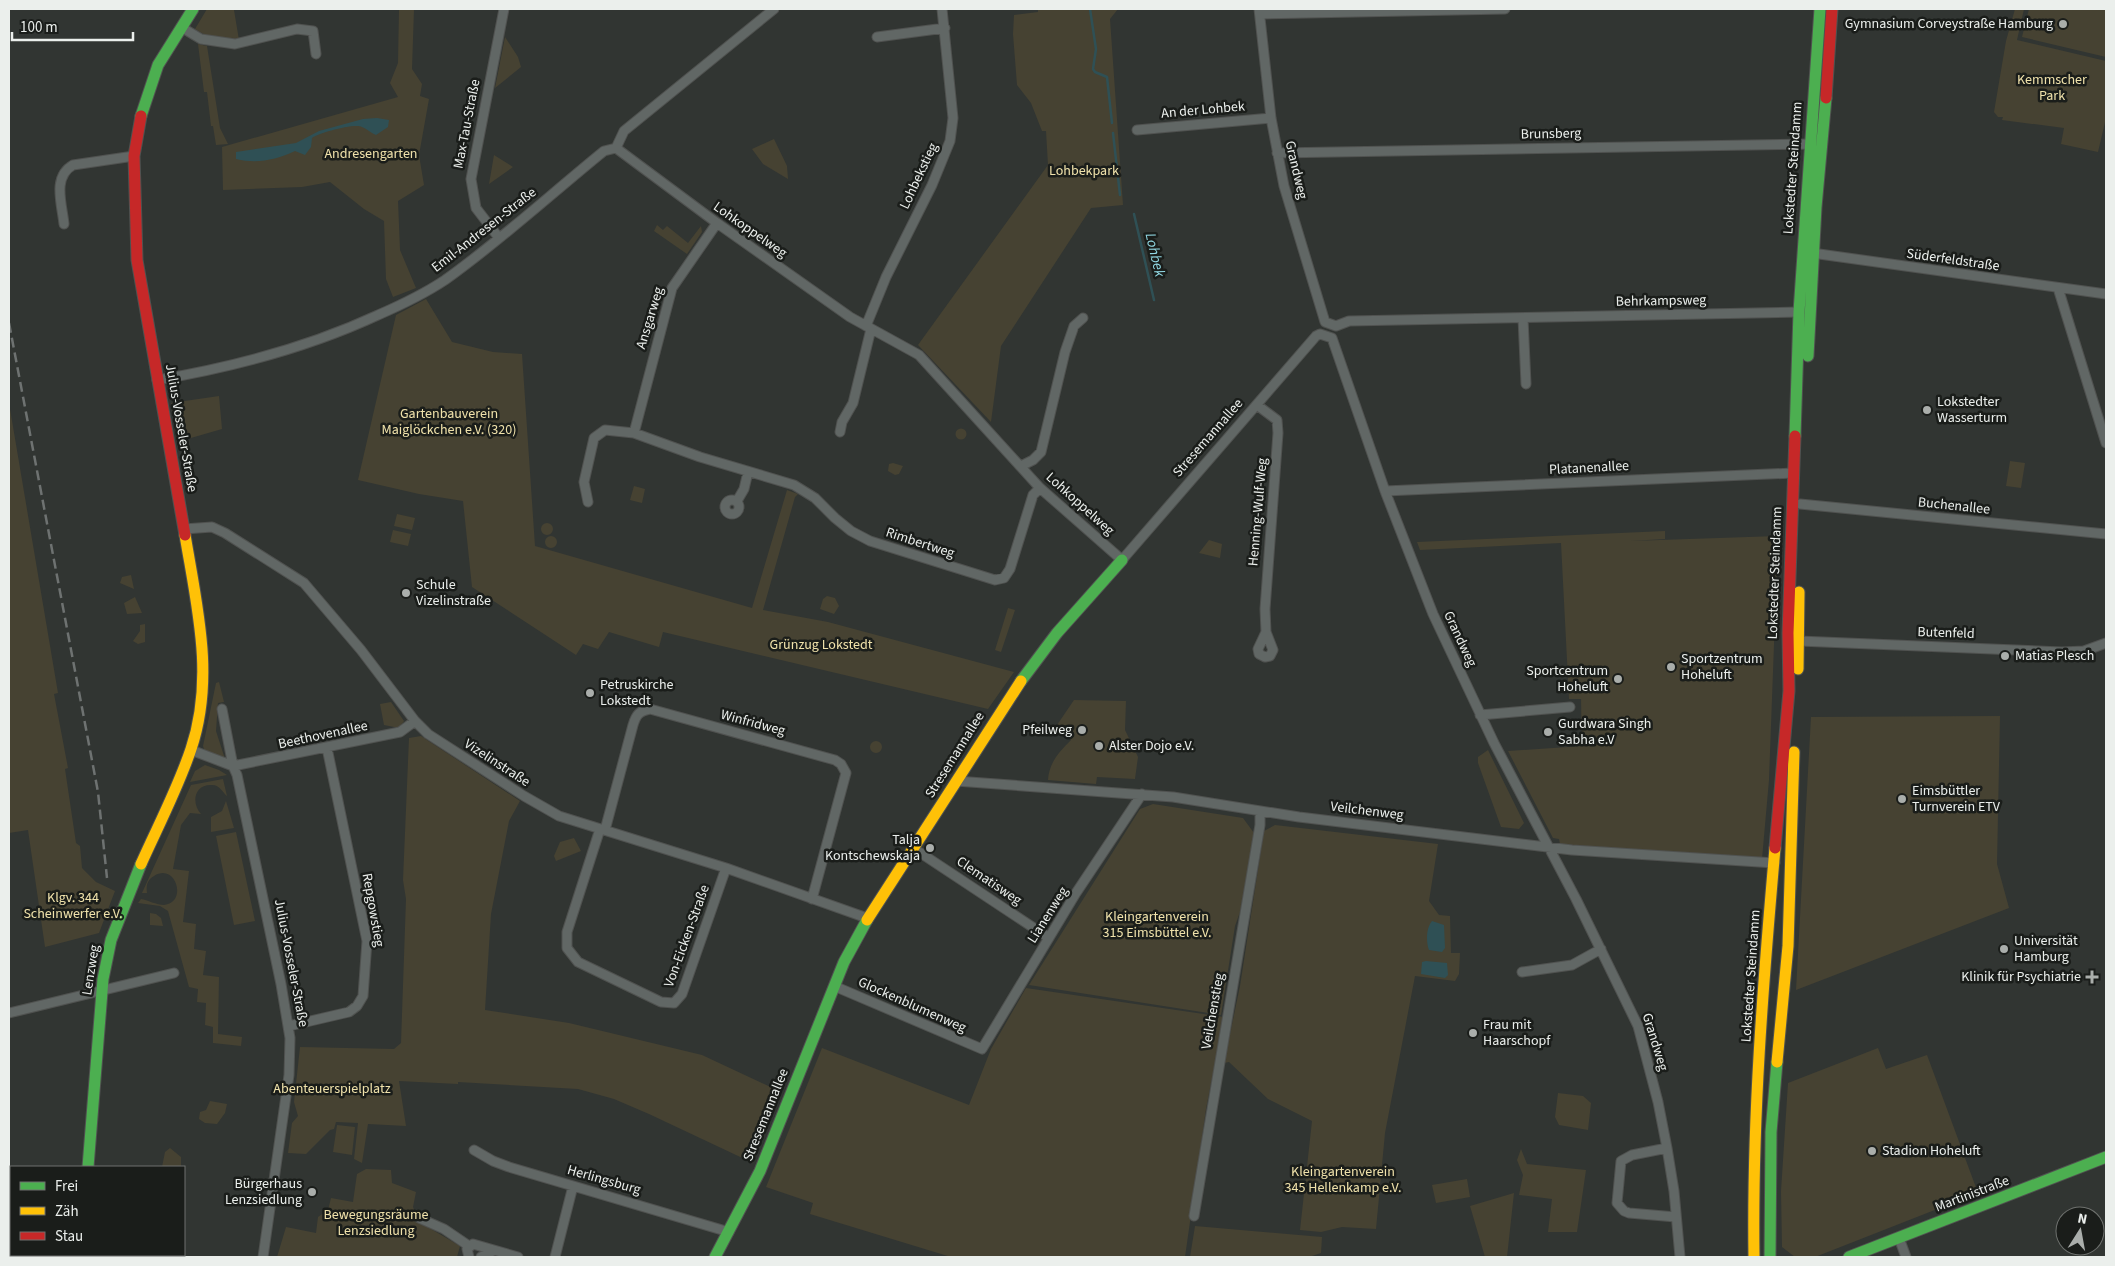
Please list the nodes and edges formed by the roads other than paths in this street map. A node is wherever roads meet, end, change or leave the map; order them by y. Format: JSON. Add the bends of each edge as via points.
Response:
{"nodes":[{"id":1,"x":193,"y":9,"type":"edge"},
{"id":2,"x":504,"y":9,"type":"edge"},
{"id":3,"x":774,"y":9,"type":"edge"},
{"id":4,"x":942,"y":9,"type":"edge"},
{"id":5,"x":1505,"y":9,"type":"edge"},
{"id":6,"x":1820,"y":9,"type":"edge"},
{"id":7,"x":1832,"y":9,"type":"edge"},
{"id":8,"x":1259,"y":12,"type":"edge"},
{"id":9,"x":181,"y":27,"type":"junction"},
{"id":10,"x":945,"y":28,"type":"junction"},
{"id":11,"x":877,"y":37,"type":"dead end"},
{"id":12,"x":316,"y":54,"type":"dead end"},
{"id":13,"x":1271,"y":118,"type":"junction"},
{"id":14,"x":1137,"y":130,"type":"dead end"},
{"id":15,"x":1809,"y":144,"type":"junction"},
{"id":16,"x":616,"y":148,"type":"junction"},
{"id":17,"x":1277,"y":152,"type":"junction"},
{"id":18,"x":134,"y":156,"type":"junction"},
{"id":19,"x":1820,"y":156,"type":"junction"},
{"id":20,"x":717,"y":223,"type":"junction"},
{"id":21,"x":64,"y":224,"type":"dead end"},
{"id":22,"x":499,"y":238,"type":"junction"},
{"id":23,"x":1803,"y":241,"type":"junction"},
{"id":24,"x":1813,"y":255,"type":"junction"},
{"id":25,"x":2058,"y":288,"type":"junction"},
{"id":26,"x":2106,"y":294,"type":"edge"},
{"id":27,"x":1799,"y":312,"type":"junction"},
{"id":28,"x":1083,"y":318,"type":"dead end"},
{"id":29,"x":1523,"y":318,"type":"junction"},
{"id":30,"x":1336,"y":326,"type":"joint"},
{"id":31,"x":869,"y":328,"type":"junction"},
{"id":32,"x":1320,"y":334,"type":"joint"},
{"id":33,"x":157,"y":380,"type":"junction"},
{"id":34,"x":1526,"y":384,"type":"dead end"},
{"id":35,"x":1257,"y":404,"type":"junction"},
{"id":36,"x":840,"y":432,"type":"dead end"},
{"id":37,"x":634,"y":433,"type":"junction"},
{"id":38,"x":2106,"y":443,"type":"edge"},
{"id":39,"x":1021,"y":466,"type":"junction"},
{"id":40,"x":748,"y":472,"type":"junction"},
{"id":41,"x":1793,"y":472,"type":"junction"},
{"id":42,"x":1040,"y":488,"type":"junction"},
{"id":43,"x":1386,"y":491,"type":"junction"},
{"id":44,"x":737,"y":501,"type":"dead end"},
{"id":45,"x":588,"y":502,"type":"dead end"},
{"id":46,"x":1800,"y":504,"type":"junction"},
{"id":47,"x":184,"y":529,"type":"junction"},
{"id":48,"x":2106,"y":534,"type":"edge"},
{"id":49,"x":1122,"y":560,"type":"junction"},
{"id":50,"x":1788,"y":629,"type":"junction"},
{"id":51,"x":1266,"y":632,"type":"dead end"},
{"id":52,"x":1799,"y":641,"type":"junction"},
{"id":53,"x":2106,"y":644,"type":"edge"},
{"id":54,"x":201,"y":704,"type":"joint"},
{"id":55,"x":1570,"y":707,"type":"dead end"},
{"id":56,"x":222,"y":709,"type":"dead end"},
{"id":57,"x":1480,"y":715,"type":"junction"},
{"id":58,"x":415,"y":722,"type":"junction"},
{"id":59,"x":327,"y":748,"type":"junction"},
{"id":60,"x":190,"y":750,"type":"junction"},
{"id":61,"x":233,"y":766,"type":"junction"},
{"id":62,"x":956,"y":781,"type":"junction"},
{"id":63,"x":1142,"y":794,"type":"junction"},
{"id":64,"x":1260,"y":811,"type":"junction"},
{"id":65,"x":602,"y":829,"type":"junction"},
{"id":66,"x":1546,"y":846,"type":"junction"},
{"id":67,"x":913,"y":848,"type":"junction"},
{"id":68,"x":1775,"y":862,"type":"junction"},
{"id":69,"x":726,"y":868,"type":"junction"},
{"id":70,"x":812,"y":899,"type":"junction"},
{"id":71,"x":867,"y":918,"type":"junction"},
{"id":72,"x":1049,"y":938,"type":"junction"},
{"id":73,"x":1601,"y":949,"type":"junction"},
{"id":74,"x":1522,"y":972,"type":"dead end"},
{"id":75,"x":174,"y":973,"type":"dead end"},
{"id":76,"x":834,"y":986,"type":"junction"},
{"id":77,"x":102,"y":990,"type":"junction"},
{"id":78,"x":9,"y":1013,"type":"edge"},
{"id":79,"x":289,"y":1026,"type":"junction"},
{"id":80,"x":978,"y":1049,"type":"joint"},
{"id":81,"x":1667,"y":1148,"type":"junction"},
{"id":82,"x":474,"y":1150,"type":"dead end"},
{"id":83,"x":2106,"y":1157,"type":"edge"},
{"id":84,"x":88,"y":1166,"type":"edge"},
{"id":85,"x":573,"y":1186,"type":"junction"},
{"id":86,"x":1194,"y":1216,"type":"dead end"},
{"id":87,"x":1676,"y":1217,"type":"junction"},
{"id":88,"x":419,"y":1218,"type":"dead end"},
{"id":89,"x":729,"y":1232,"type":"junction"},
{"id":90,"x":1898,"y":1238,"type":"junction"},
{"id":91,"x":469,"y":1246,"type":"junction"},
{"id":92,"x":493,"y":1251,"type":"junction"},
{"id":93,"x":263,"y":1257,"type":"edge"},
{"id":94,"x":469,"y":1257,"type":"edge"},
{"id":95,"x":480,"y":1257,"type":"edge"},
{"id":96,"x":518,"y":1257,"type":"edge"},
{"id":97,"x":555,"y":1257,"type":"edge"},
{"id":98,"x":715,"y":1257,"type":"edge"},
{"id":99,"x":1680,"y":1257,"type":"edge"},
{"id":100,"x":1754,"y":1257,"type":"edge"},
{"id":101,"x":1770,"y":1257,"type":"edge"},
{"id":102,"x":1849,"y":1257,"type":"edge"},
{"id":103,"x":1906,"y":1257,"type":"edge"}],
"edges":[{"from":1,"to":9,"type":"main road","name":"Julius-Vosseler-Straße"},
{"from":2,"to":22,"type":"street","name":"Max-Tau-Straße","via":[[471,179],[476,208]]},
{"from":3,"to":16,"type":"street","via":[[624,131]]},
{"from":4,"to":10,"type":"street","name":"Lohbekstieg"},
{"from":5,"to":8,"type":"street"},
{"from":6,"to":15,"type":"main road","name":"Lokstedter Steindamm"},
{"from":7,"to":19,"type":"main road","name":"Lokstedter Steindamm"},
{"from":8,"to":13,"type":"street","name":"Grandweg"},
{"from":9,"to":12,"type":"street","via":[[201,39],[235,44],[297,29],[313,31]]},
{"from":9,"to":18,"type":"main road","name":"Julius-Vosseler-Straße","via":[[158,65],[149,88]]},
{"from":10,"to":11,"type":"street"},
{"from":10,"to":31,"type":"street","name":"Lohbekstieg","via":[[953,118],[950,141],[886,278]]},
{"from":13,"to":14,"type":"street","name":"An der Lohbek"},
{"from":13,"to":17,"type":"street","name":"Grandweg"},
{"from":15,"to":17,"type":"street","name":"Brunsberg"},
{"from":15,"to":19,"type":"street"},
{"from":15,"to":23,"type":"main road","name":"Lokstedter Steindamm"},
{"from":16,"to":20,"type":"street","name":"Lohkoppelweg"},
{"from":16,"to":22,"type":"street","name":"Emil-Andresen-Straße","via":[[604,151]]},
{"from":17,"to":30,"type":"street","name":"Grandweg","via":[[1318,304],[1325,322]]},
{"from":18,"to":21,"type":"street","via":[[68,168],[61,175],[59,184]]},
{"from":18,"to":33,"type":"main road","name":"Julius-Vosseler-Straße","via":[[138,260]]},
{"from":19,"to":24,"type":"main road","name":"Lokstedter Steindamm"},
{"from":20,"to":31,"type":"street","name":"Lohkoppelweg"},
{"from":20,"to":37,"type":"street","name":"Ansgarweg","via":[[672,288]]},
{"from":22,"to":33,"type":"street","name":"Emil-Andresen-Straße","via":[[419,296],[342,332],[266,358]]},
{"from":23,"to":24,"type":"street"},
{"from":23,"to":27,"type":"main road","name":"Lokstedter Steindamm"},
{"from":24,"to":25,"type":"street","name":"Süderfeldstraße"},
{"from":24,"to":46,"type":"main road","name":"Lokstedter Steindamm"},
{"from":25,"to":26,"type":"street","name":"Süderfeldstraße"},
{"from":25,"to":38,"type":"street"},
{"from":27,"to":29,"type":"street","name":"Behrkampsweg"},
{"from":27,"to":41,"type":"main road","name":"Lokstedter Steindamm"},
{"from":28,"to":39,"type":"street","via":[[1074,326],[1065,352],[1041,452]]},
{"from":29,"to":30,"type":"street","name":"Behrkampsweg","via":[[1349,321]]},
{"from":29,"to":34,"type":"street"},
{"from":31,"to":36,"type":"street","via":[[853,403]]},
{"from":31,"to":39,"type":"street","name":"Lohkoppelweg","via":[[919,356]]},
{"from":32,"to":35,"type":"street","name":"Stresemannallee"},
{"from":32,"to":43,"type":"street","name":"Grandweg","via":[[1332,338]]},
{"from":33,"to":47,"type":"main road","name":"Julius-Vosseler-Straße"},
{"from":35,"to":49,"type":"street","name":"Stresemannallee"},
{"from":35,"to":51,"type":"street","name":"Henning-Wulf-Weg","via":[[1277,420],[1278,433],[1265,603]]},
{"from":37,"to":40,"type":"street","name":"Rimbertweg"},
{"from":37,"to":45,"type":"street","name":"Rimbertweg","via":[[605,430],[594,438],[584,482]]},
{"from":39,"to":42,"type":"street","name":"Lohkoppelweg"},
{"from":40,"to":42,"type":"street","name":"Rimbertweg","via":[[794,485],[815,498],[851,531],[870,542],[995,580],[1004,578],[1010,570],[1033,495]]},
{"from":40,"to":44,"type":"street"},
{"from":41,"to":43,"type":"street","name":"Platanenallee"},
{"from":41,"to":50,"type":"main road","name":"Lokstedter Steindamm"},
{"from":42,"to":49,"type":"street","name":"Lohkoppelweg"},
{"from":43,"to":57,"type":"street","name":"Grandweg","via":[[1433,614]]},
{"from":46,"to":48,"type":"street","name":"Buchenallee"},
{"from":46,"to":52,"type":"main road","name":"Lokstedter Steindamm"},
{"from":47,"to":54,"type":"main road","name":"Julius-Vosseler-Straße","via":[[204,649]]},
{"from":47,"to":58,"type":"street","name":"Vizelinstraße","via":[[212,527],[299,580],[344,629]]},
{"from":49,"to":62,"type":"main road","name":"Stresemannallee","via":[[1029,669]]},
{"from":50,"to":52,"type":"street"},
{"from":50,"to":68,"type":"main road","name":"Lokstedter Steindamm","via":[[1789,691]]},
{"from":52,"to":53,"type":"street","name":"Butenfeld","via":[[2062,652],[2084,651]]},
{"from":52,"to":101,"type":"main road","name":"Lokstedter Steindamm","via":[[1788,946],[1771,1132]]},
{"from":54,"to":60,"type":"main road","name":"Lenzweg"},
{"from":55,"to":57,"type":"street"},
{"from":56,"to":61,"type":"street","name":"Julius-Vosseler-Straße"},
{"from":57,"to":66,"type":"street","name":"Grandweg"},
{"from":58,"to":59,"type":"street","name":"Beethovenallee","via":[[400,732]]},
{"from":58,"to":65,"type":"street","name":"Vizelinstraße","via":[[428,734],[524,796],[559,816]]},
{"from":59,"to":61,"type":"street","name":"Beethovenallee"},
{"from":59,"to":79,"type":"street","name":"Repgowstieg","via":[[367,941],[364,989],[357,1006],[349,1012]]},
{"from":60,"to":61,"type":"street"},
{"from":60,"to":77,"type":"main road","name":"Lenzweg","via":[[119,916]]},
{"from":61,"to":79,"type":"street","name":"Julius-Vosseler-Straße"},
{"from":62,"to":63,"type":"street","name":"Veilchenweg"},
{"from":62,"to":67,"type":"main road","name":"Stresemannallee"},
{"from":63,"to":64,"type":"street","name":"Veilchenweg"},
{"from":63,"to":72,"type":"street","name":"Lianenweg"},
{"from":64,"to":66,"type":"street","name":"Veilchenweg"},
{"from":64,"to":86,"type":"street","name":"Veilchenstieg"},
{"from":65,"to":69,"type":"street","name":"Vizelinstraße"},
{"from":65,"to":69,"type":"street","name":"Von-Eicken-Straße","via":[[567,932],[567,948],[578,962],[661,1002],[674,1003],[682,994]]},
{"from":65,"to":70,"type":"street","name":"Winfridweg","via":[[636,715],[643,710],[650,709],[835,760],[846,773]]},
{"from":66,"to":68,"type":"street","name":"Veilchenweg"},
{"from":66,"to":73,"type":"street","name":"Grandweg"},
{"from":67,"to":71,"type":"main road","name":"Stresemannallee"},
{"from":67,"to":72,"type":"street","name":"Clematisweg"},
{"from":68,"to":100,"type":"main road","name":"Lokstedter Steindamm","via":[[1766,956],[1753,1183]]},
{"from":69,"to":70,"type":"street","name":"Vizelinstraße"},
{"from":70,"to":71,"type":"street","name":"Vizelinstraße"},
{"from":71,"to":76,"type":"main road","name":"Stresemannallee"},
{"from":72,"to":80,"type":"street","name":"Lianenweg","via":[[982,1049]]},
{"from":73,"to":74,"type":"street","via":[[1572,964]]},
{"from":73,"to":81,"type":"street","name":"Grandweg","via":[[1638,1026]]},
{"from":75,"to":77,"type":"street"},
{"from":76,"to":80,"type":"street","name":"Glockenblumenweg"},
{"from":76,"to":89,"type":"main road","name":"Stresemannallee","via":[[760,1171]]},
{"from":77,"to":78,"type":"street"},
{"from":77,"to":84,"type":"main road","name":"Lenzweg"},
{"from":79,"to":93,"type":"street","name":"Julius-Vosseler-Straße","via":[[290,1069]]},
{"from":81,"to":87,"type":"street","name":"Grandweg"},
{"from":81,"to":87,"type":"street","via":[[1632,1155],[1621,1161],[1617,1203],[1629,1213]]},
{"from":82,"to":85,"type":"street","name":"Herlingsburg","via":[[493,1161]]},
{"from":83,"to":90,"type":"main road","name":"Martinistraße"},
{"from":85,"to":89,"type":"street","name":"Herlingsburg"},
{"from":85,"to":97,"type":"street"},
{"from":87,"to":99,"type":"street","name":"Grandweg"},
{"from":88,"to":91,"type":"street","via":[[444,1229]]},
{"from":89,"to":98,"type":"main road","name":"Stresemannallee"},
{"from":90,"to":102,"type":"main road","name":"Martinistraße"},
{"from":90,"to":103,"type":"street"},
{"from":91,"to":92,"type":"street","via":[[478,1245]]},
{"from":91,"to":94,"type":"street","via":[[466,1253]]},
{"from":92,"to":95,"type":"street"},
{"from":92,"to":96,"type":"street"}]}
